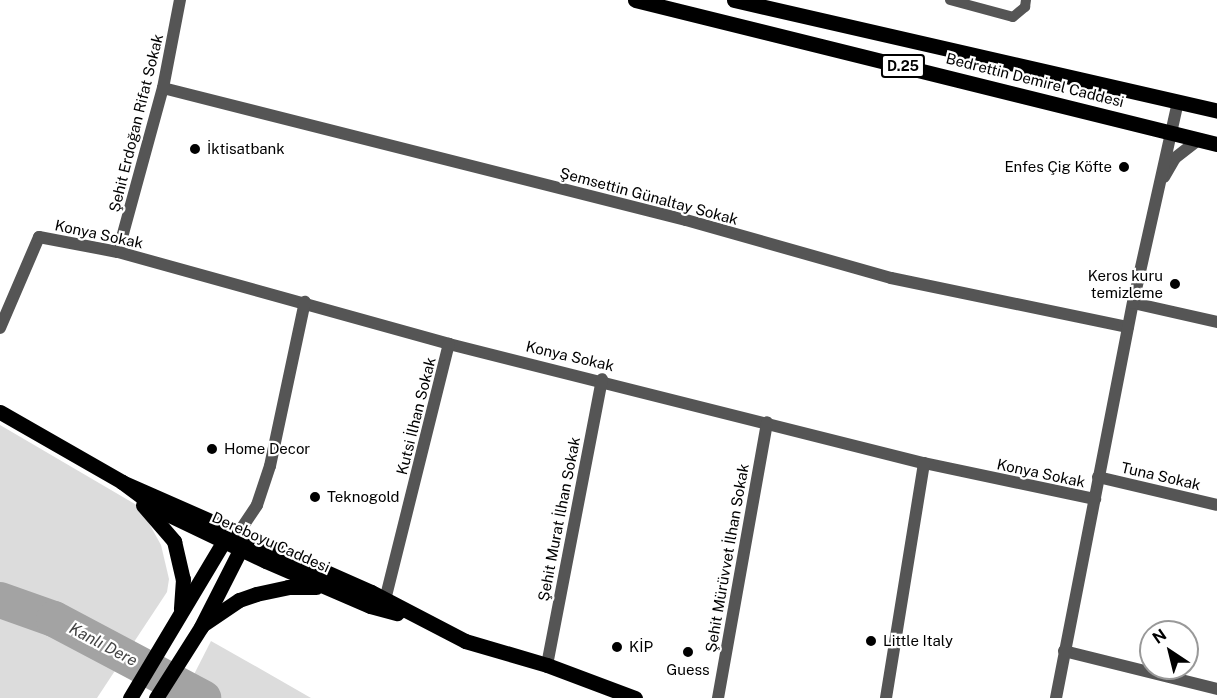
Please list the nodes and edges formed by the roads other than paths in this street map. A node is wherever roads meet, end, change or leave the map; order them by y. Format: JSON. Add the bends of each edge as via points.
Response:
{"nodes":[{"id":1,"x":180,"y":0,"type":"edge"},
{"id":2,"x":635,"y":0,"type":"edge"},
{"id":3,"x":734,"y":0,"type":"edge"},
{"id":4,"x":950,"y":0,"type":"edge"},
{"id":5,"x":1026,"y":0,"type":"edge"},
{"id":6,"x":163,"y":88,"type":"junction"},
{"id":7,"x":1178,"y":101,"type":"junction"},
{"id":8,"x":1217,"y":111,"type":"edge"},
{"id":9,"x":1171,"y":131,"type":"junction"},
{"id":10,"x":1199,"y":139,"type":"junction"},
{"id":11,"x":1217,"y":144,"type":"edge"},
{"id":12,"x":1155,"y":196,"type":"junction"},
{"id":13,"x":118,"y":252,"type":"junction"},
{"id":14,"x":305,"y":302,"type":"junction"},
{"id":15,"x":1132,"y":303,"type":"junction"},
{"id":16,"x":1217,"y":322,"type":"edge"},
{"id":17,"x":1128,"y":327,"type":"junction"},
{"id":18,"x":0,"y":328,"type":"edge"},
{"id":19,"x":449,"y":344,"type":"junction"},
{"id":20,"x":602,"y":379,"type":"junction"},
{"id":21,"x":0,"y":412,"type":"edge"},
{"id":22,"x":767,"y":422,"type":"junction"},
{"id":23,"x":924,"y":463,"type":"junction"},
{"id":24,"x":1098,"y":477,"type":"junction"},
{"id":25,"x":122,"y":482,"type":"junction"},
{"id":26,"x":1095,"y":499,"type":"junction"},
{"id":27,"x":1217,"y":505,"type":"edge"},
{"id":28,"x":239,"y":532,"type":"junction"},
{"id":29,"x":224,"y":541,"type":"junction"},
{"id":30,"x":240,"y":550,"type":"junction"},
{"id":31,"x":337,"y":591,"type":"junction"},
{"id":32,"x":385,"y":600,"type":"junction"},
{"id":33,"x":180,"y":615,"type":"junction"},
{"id":34,"x":414,"y":617,"type":"junction"},
{"id":35,"x":201,"y":627,"type":"junction"},
{"id":36,"x":1064,"y":651,"type":"junction"},
{"id":37,"x":547,"y":665,"type":"junction"},
{"id":38,"x":1217,"y":689,"type":"edge"},
{"id":39,"x":130,"y":698,"type":"edge"},
{"id":40,"x":156,"y":698,"type":"edge"},
{"id":41,"x":635,"y":698,"type":"edge"},
{"id":42,"x":717,"y":698,"type":"edge"},
{"id":43,"x":886,"y":698,"type":"edge"},
{"id":44,"x":1056,"y":698,"type":"edge"}],
"edges":[{"from":1,"to":6,"type":"street","name":"Şehit Erdoğan Rifat Sokak"},
{"from":2,"to":9,"type":"main road","name":"Bedrettin Demirel Caddesi","number":"D.25"},
{"from":3,"to":7,"type":"main road","name":"Bedrettin Demirel Caddesi","number":"D.25"},
{"from":4,"to":5,"type":"lane","via":[[1013,17],[1025,7]]},
{"from":6,"to":13,"type":"street","name":"Şehit Erdoğan Rifat Sokak"},
{"from":6,"to":17,"type":"street","name":"Şemsettin Günaltay Sokak","via":[[686,220],[891,278]]},
{"from":7,"to":8,"type":"main road","name":"Bedrettin Demirel Caddesi","number":"D.25"},
{"from":7,"to":9,"type":"street"},
{"from":9,"to":10,"type":"main road","name":"Bedrettin Demirel Caddesi","number":"D.25"},
{"from":9,"to":12,"type":"street"},
{"from":10,"to":11,"type":"main road","name":"Bedrettin Demirel Caddesi","number":"D.25"},
{"from":10,"to":12,"type":"street","via":[[1175,158]]},
{"from":12,"to":15,"type":"street"},
{"from":13,"to":14,"type":"street","name":"Konya Sokak"},
{"from":13,"to":18,"type":"street","name":"Konya Sokak","via":[[39,237]]},
{"from":14,"to":19,"type":"street","name":"Konya Sokak"},
{"from":14,"to":28,"type":"street","via":[[270,466],[257,505]]},
{"from":15,"to":16,"type":"street"},
{"from":15,"to":17,"type":"street"},
{"from":17,"to":24,"type":"street"},
{"from":19,"to":20,"type":"street","name":"Konya Sokak"},
{"from":19,"to":32,"type":"street","name":"Kutsi İlhan Sokak"},
{"from":20,"to":22,"type":"street","name":"Konya Sokak"},
{"from":20,"to":37,"type":"street","name":"Şehit Murat İlhan Sokak"},
{"from":21,"to":25,"type":"main road","name":"Dereboyu Caddesi"},
{"from":22,"to":23,"type":"street","name":"Konya Sokak"},
{"from":22,"to":42,"type":"street","name":"Şehit Mürüvvet İlhan Sokak"},
{"from":23,"to":26,"type":"street","name":"Konya Sokak"},
{"from":23,"to":43,"type":"street"},
{"from":24,"to":26,"type":"street"},
{"from":24,"to":27,"type":"street","name":"Tuna Sokak"},
{"from":25,"to":28,"type":"main road","name":"Dereboyu Caddesi"},
{"from":25,"to":29,"type":"main road","name":"Dereboyu Caddesi","via":[[161,511]]},
{"from":25,"to":33,"type":"main road","via":[[174,541],[183,579]]},
{"from":26,"to":36,"type":"street"},
{"from":28,"to":29,"type":"main road"},
{"from":28,"to":30,"type":"main road"},
{"from":28,"to":32,"type":"main road","name":"Dereboyu Caddesi","via":[[271,551]]},
{"from":29,"to":30,"type":"main road","name":"Dereboyu Caddesi"},
{"from":29,"to":33,"type":"main road"},
{"from":30,"to":31,"type":"main road","name":"Dereboyu Caddesi"},
{"from":30,"to":35,"type":"main road"},
{"from":31,"to":34,"type":"main road","name":"Dereboyu Caddesi","via":[[370,606]]},
{"from":31,"to":35,"type":"main road","via":[[306,586],[271,590],[239,600]]},
{"from":32,"to":34,"type":"main road","name":"Dereboyu Caddesi"},
{"from":33,"to":39,"type":"main road"},
{"from":34,"to":37,"type":"main road","name":"Dereboyu Caddesi","via":[[465,641]]},
{"from":35,"to":40,"type":"main road"},
{"from":36,"to":38,"type":"street"},
{"from":36,"to":44,"type":"street"},
{"from":37,"to":41,"type":"main road","name":"Dereboyu Caddesi"}]}
